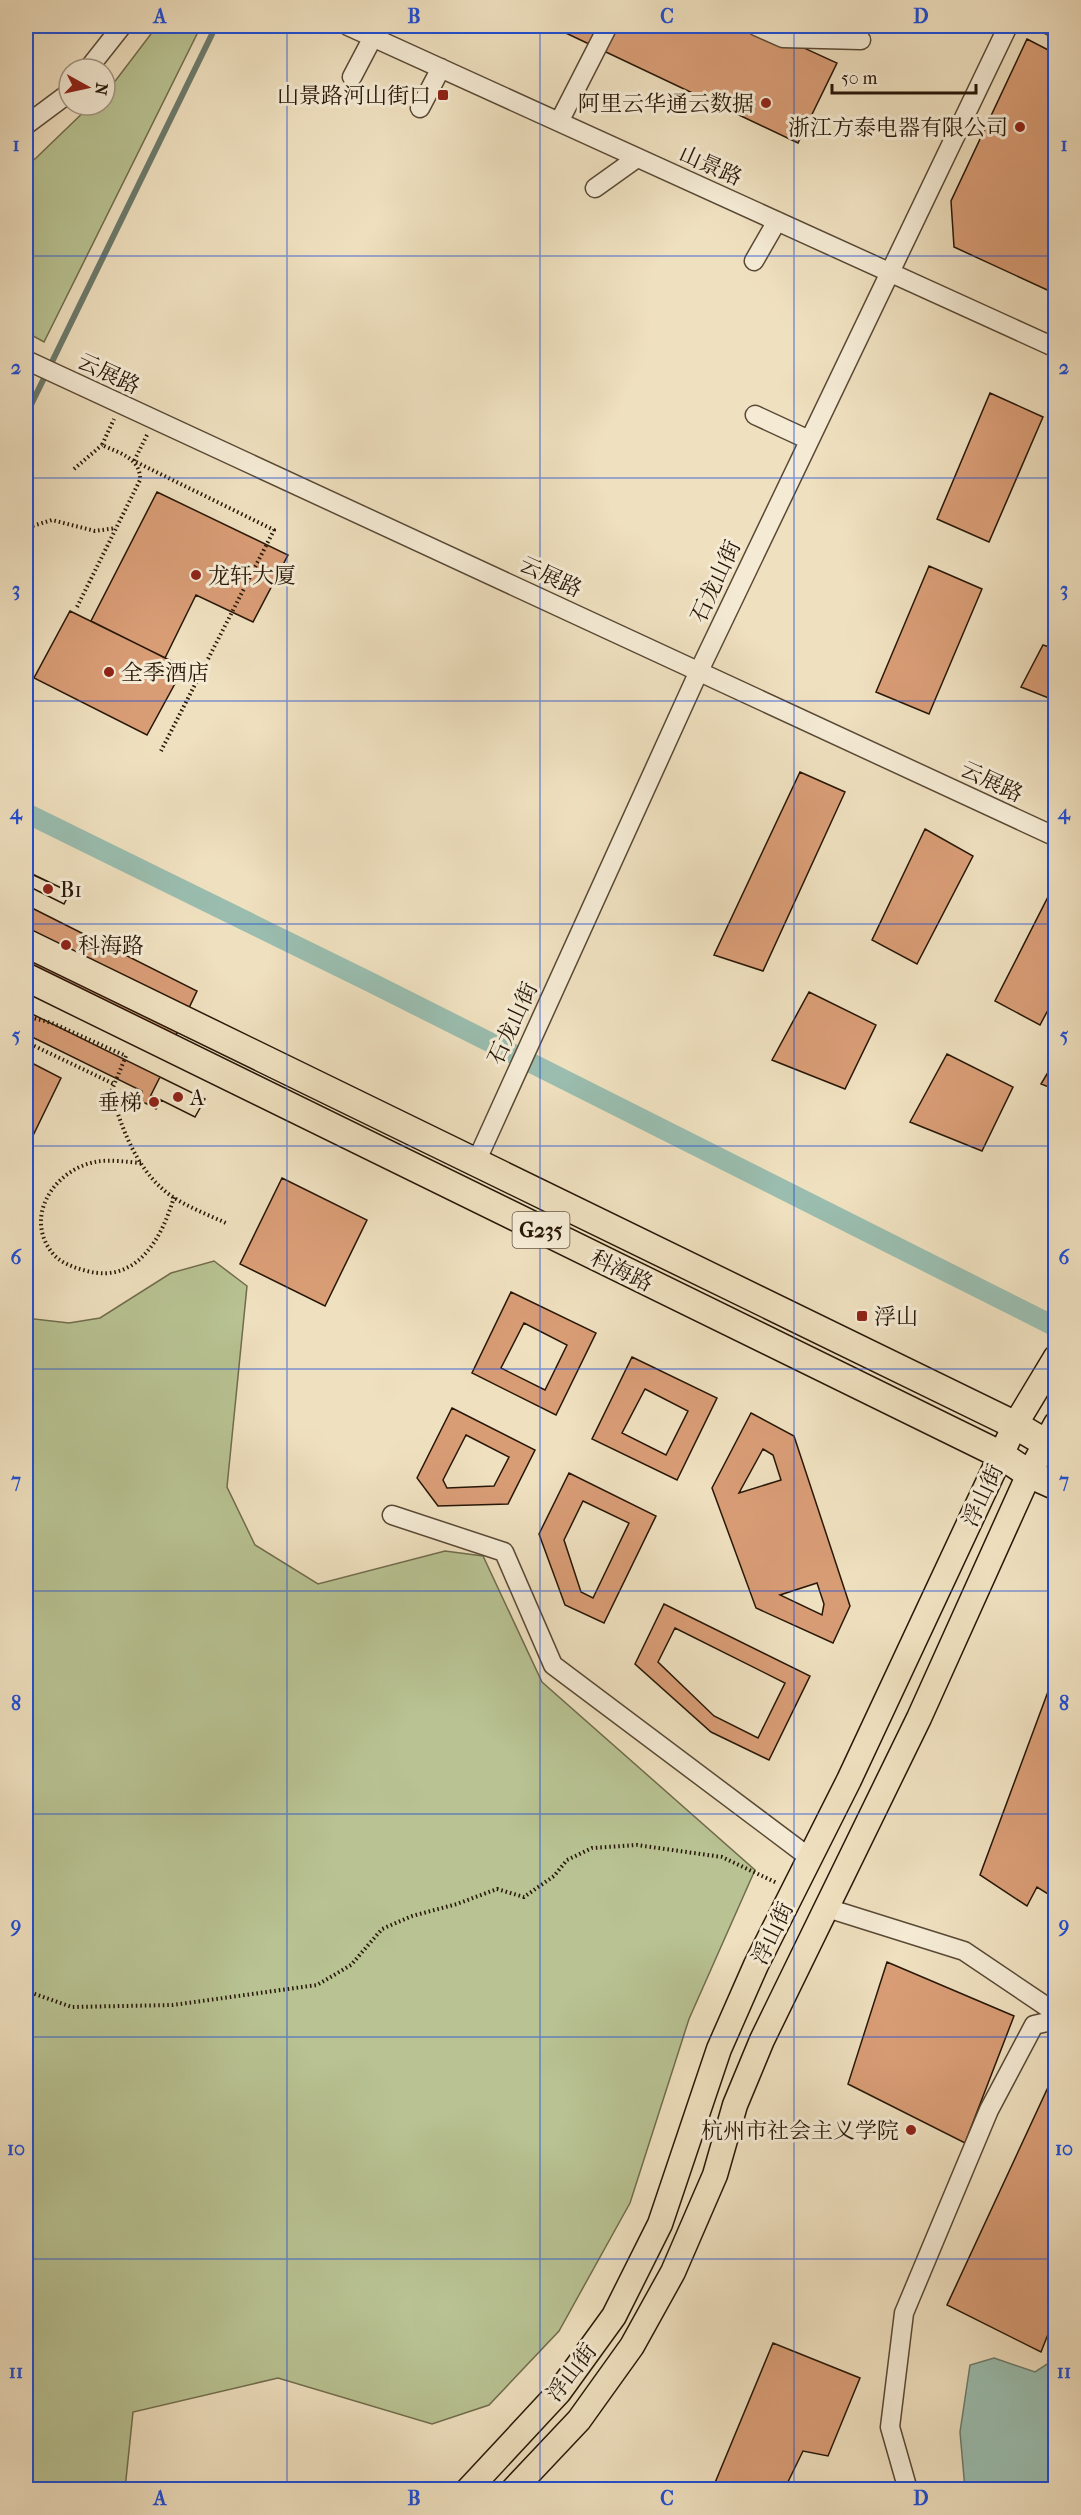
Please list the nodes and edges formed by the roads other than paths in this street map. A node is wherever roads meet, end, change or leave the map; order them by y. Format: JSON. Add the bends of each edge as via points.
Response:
{"nodes":[{"id":1,"x":122,"y":26,"type":"edge"},
{"id":2,"x":348,"y":26,"type":"edge"},
{"id":3,"x":608,"y":26,"type":"edge"},
{"id":4,"x":756,"y":26,"type":"edge"},
{"id":5,"x":1008,"y":26,"type":"edge"},
{"id":6,"x":1051,"y":26,"type":"edge"},
{"id":7,"x":1056,"y":28,"type":"edge"},
{"id":8,"x":373,"y":37,"type":"junction"},
{"id":9,"x":861,"y":40,"type":"dead end"},
{"id":10,"x":97,"y":57,"type":"edge"},
{"id":11,"x":441,"y":68,"type":"junction"},
{"id":12,"x":352,"y":77,"type":"dead end"},
{"id":13,"x":57,"y":102,"type":"edge"},
{"id":14,"x":420,"y":108,"type":"dead end"},
{"id":15,"x":559,"y":122,"type":"junction"},
{"id":16,"x":26,"y":124,"type":"edge"},
{"id":17,"x":637,"y":158,"type":"junction"},
{"id":18,"x":595,"y":188,"type":"dead end"},
{"id":19,"x":777,"y":222,"type":"junction"},
{"id":20,"x":754,"y":261,"type":"dead end"},
{"id":21,"x":889,"y":272,"type":"junction"},
{"id":22,"x":1056,"y":348,"type":"edge"},
{"id":23,"x":31,"y":362,"type":"edge"},
{"id":24,"x":755,"y":415,"type":"dead end"},
{"id":25,"x":809,"y":440,"type":"junction"},
{"id":26,"x":699,"y":671,"type":"junction"},
{"id":27,"x":1056,"y":837,"type":"edge"},
{"id":28,"x":26,"y":943,"type":"edge"},
{"id":29,"x":26,"y":977,"type":"edge"},
{"id":30,"x":476,"y":1162,"type":"junction"},
{"id":31,"x":1052,"y":1363,"type":"edge"},
{"id":32,"x":1015,"y":1425,"type":"junction"},
{"id":33,"x":1052,"y":1439,"type":"edge"},
{"id":34,"x":1001,"y":1455,"type":"junction"},
{"id":35,"x":1029,"y":1474,"type":"junction"},
{"id":36,"x":1056,"y":1486,"type":"edge"},
{"id":37,"x":392,"y":1515,"type":"dead end"},
{"id":38,"x":810,"y":1858,"type":"junction"},
{"id":39,"x":827,"y":1908,"type":"junction"},
{"id":40,"x":1056,"y":2013,"type":"edge"},
{"id":41,"x":1056,"y":2020,"type":"edge"},
{"id":42,"x":468,"y":2490,"type":"edge"},
{"id":43,"x":513,"y":2490,"type":"edge"},
{"id":44,"x":908,"y":2490,"type":"edge"}],
"edges":[{"from":1,"to":10,"type":"street"},
{"from":2,"to":8,"type":"street","name":"山景路"},
{"from":3,"to":15,"type":"street"},
{"from":4,"to":9,"type":"street","via":[[783,38]]},
{"from":5,"to":21,"type":"street","name":"石龙山街"},
{"from":6,"to":7,"type":"street"},
{"from":8,"to":11,"type":"street","name":"山景路"},
{"from":8,"to":12,"type":"street"},
{"from":11,"to":14,"type":"street"},
{"from":11,"to":15,"type":"street","name":"山景路"},
{"from":13,"to":16,"type":"street"},
{"from":15,"to":17,"type":"street","name":"山景路"},
{"from":17,"to":18,"type":"street"},
{"from":17,"to":19,"type":"street","name":"山景路"},
{"from":19,"to":20,"type":"street"},
{"from":19,"to":21,"type":"street","name":"山景路"},
{"from":21,"to":22,"type":"street","name":"山景路"},
{"from":21,"to":25,"type":"street","name":"石龙山街"},
{"from":23,"to":26,"type":"street","name":"云展路"},
{"from":24,"to":25,"type":"street"},
{"from":25,"to":26,"type":"street","name":"石龙山街"},
{"from":26,"to":27,"type":"street","name":"云展路"},
{"from":26,"to":30,"type":"street","name":"石龙山街"},
{"from":28,"to":30,"type":"highway","name":"科海路","number":"G235"},
{"from":29,"to":34,"type":"highway","name":"科海路","number":"G235"},
{"from":30,"to":32,"type":"highway","name":"科海路","number":"G235"},
{"from":31,"to":32,"type":"main road","name":"浮山街"},
{"from":32,"to":33,"type":"highway","name":"科海路","number":"G235"},
{"from":32,"to":34,"type":"main road","name":"浮山街"},
{"from":33,"to":35,"type":"main road","name":"浮山街"},
{"from":34,"to":35,"type":"highway","name":"科海路","number":"G235"},
{"from":34,"to":38,"type":"main road","name":"浮山街"},
{"from":35,"to":36,"type":"highway","name":"科海路","number":"G235"},
{"from":35,"to":39,"type":"main road","name":"浮山街","via":[[920,1718]]},
{"from":37,"to":38,"type":"street","via":[[504,1552],[553,1665]]},
{"from":38,"to":42,"type":"main road","name":"浮山街","via":[[719,2049],[660,2224],[614,2316],[558,2392]]},
{"from":39,"to":40,"type":"street","via":[[964,1951]]},
{"from":39,"to":43,"type":"main road","name":"浮山街","via":[[762,2040],[735,2105],[715,2175],[673,2272],[632,2346],[579,2420]]},
{"from":41,"to":44,"type":"street","via":[[1034,2025],[989,2110],[904,2313],[890,2427]]}]}
